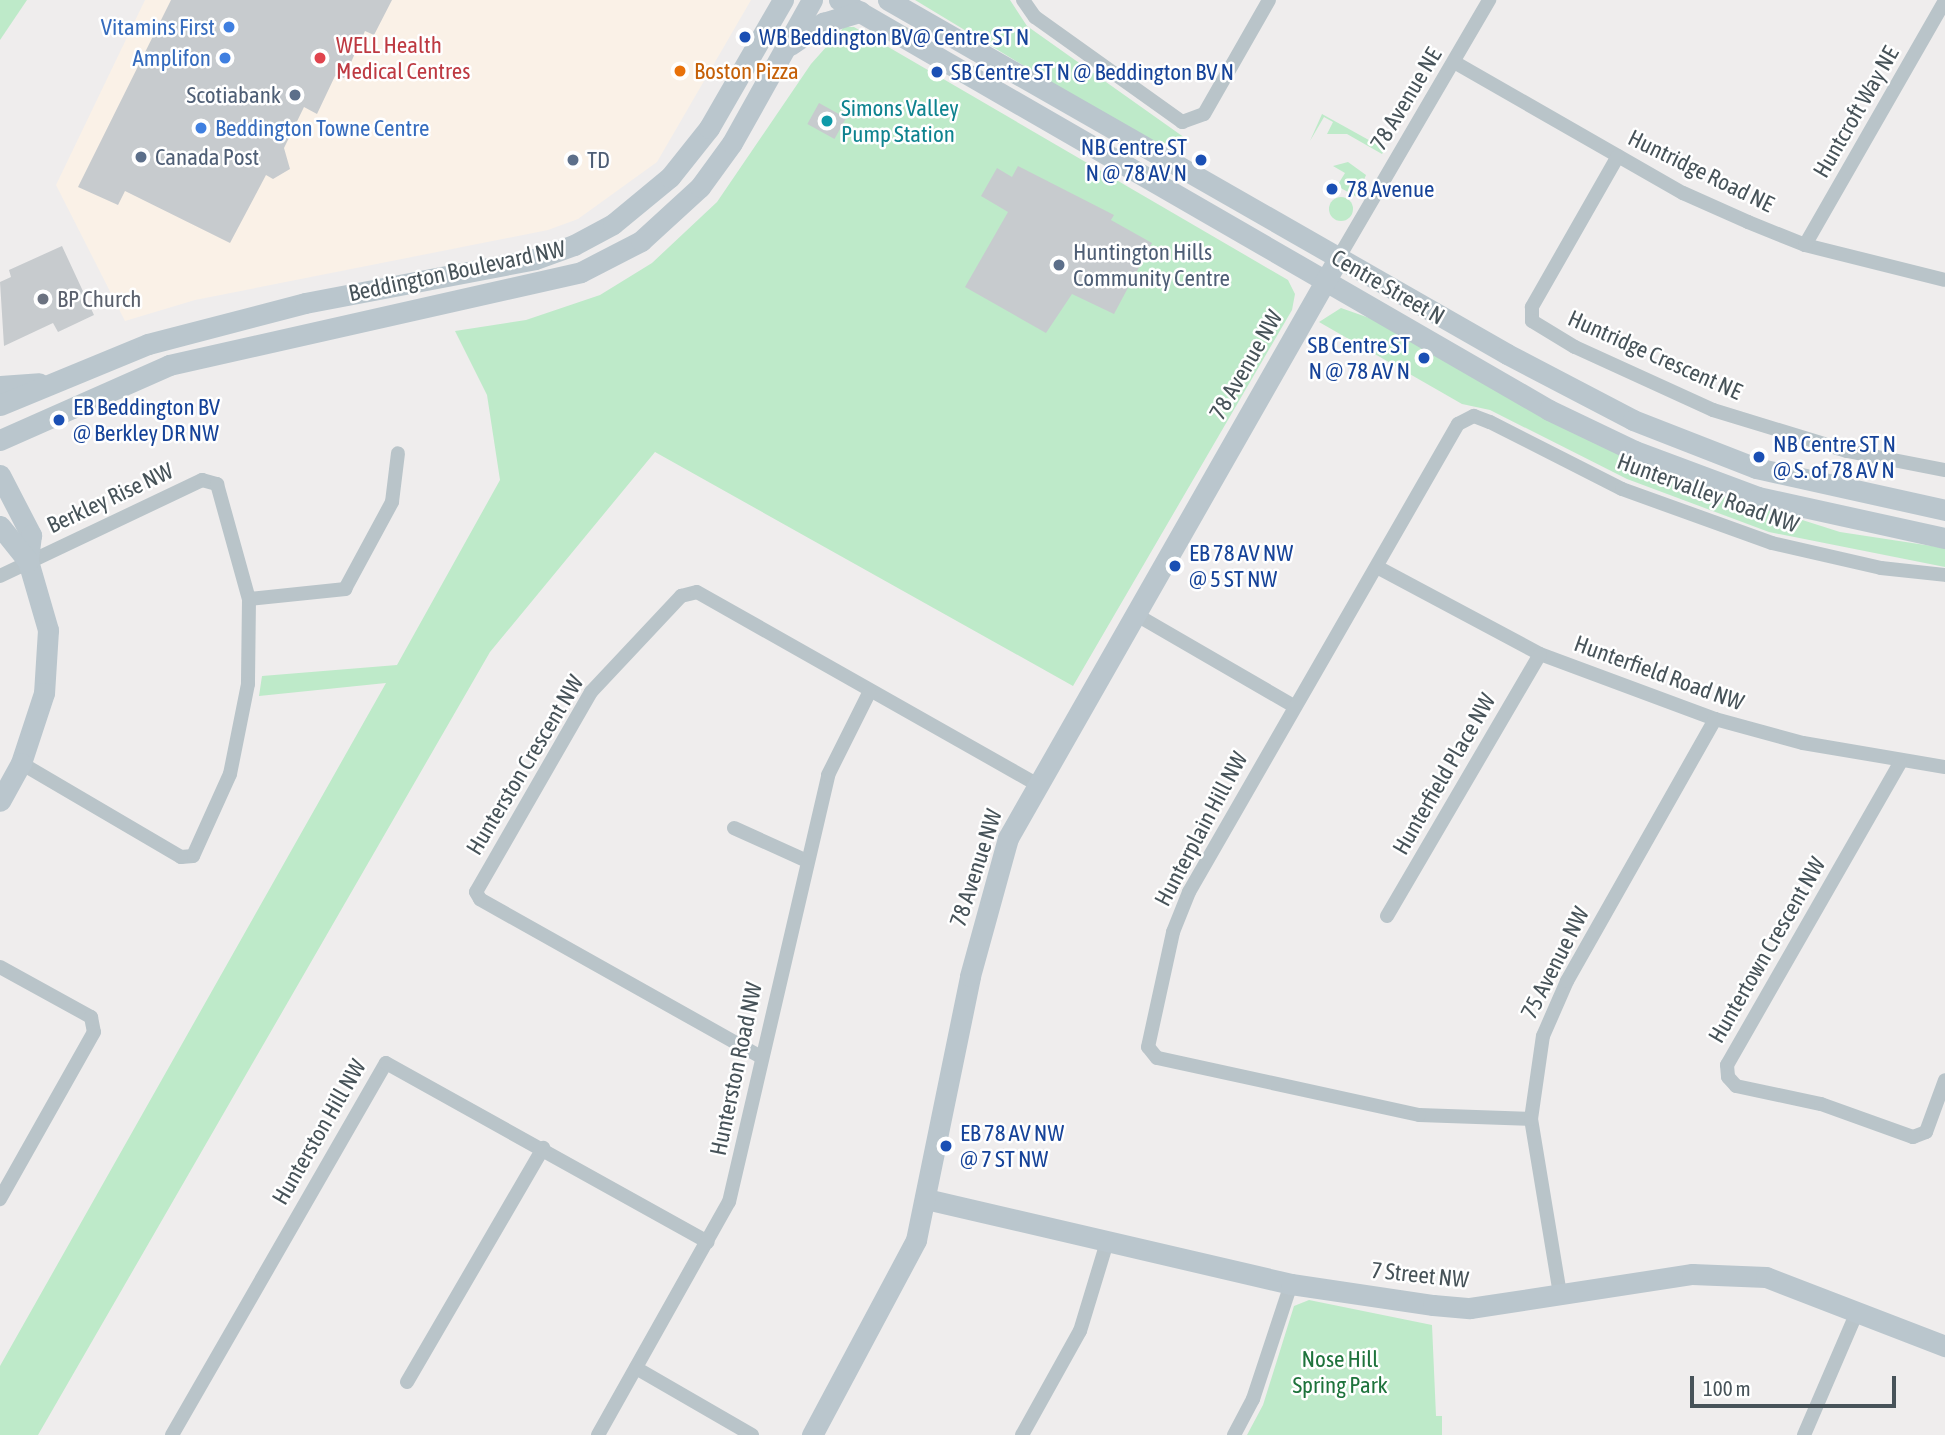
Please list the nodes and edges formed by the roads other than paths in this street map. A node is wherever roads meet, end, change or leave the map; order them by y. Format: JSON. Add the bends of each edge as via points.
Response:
{"nodes":[{"id":1,"x":783,"y":0,"type":"edge"},
{"id":2,"x":812,"y":0,"type":"edge"},
{"id":3,"x":839,"y":0,"type":"edge"},
{"id":4,"x":1023,"y":0,"type":"edge"},
{"id":5,"x":1269,"y":0,"type":"edge"},
{"id":6,"x":1489,"y":0,"type":"edge"},
{"id":7,"x":1945,"y":1,"type":"edge"},
{"id":8,"x":894,"y":2,"type":"edge"},
{"id":9,"x":860,"y":12,"type":"junction"},
{"id":10,"x":785,"y":48,"type":"junction"},
{"id":11,"x":1454,"y":62,"type":"junction"},
{"id":12,"x":1618,"y":156,"type":"junction"},
{"id":13,"x":1805,"y":245,"type":"junction"},
{"id":14,"x":1339,"y":257,"type":"junction"},
{"id":15,"x":1325,"y":280,"type":"junction"},
{"id":16,"x":1945,"y":280,"type":"edge"},
{"id":17,"x":51,"y":383,"type":"junction"},
{"id":18,"x":0,"y":386,"type":"edge"},
{"id":19,"x":0,"y":405,"type":"edge"},
{"id":20,"x":1467,"y":417,"type":"joint"},
{"id":21,"x":0,"y":440,"type":"edge"},
{"id":22,"x":398,"y":453,"type":"dead end"},
{"id":23,"x":1945,"y":470,"type":"edge"},
{"id":24,"x":0,"y":475,"type":"edge"},
{"id":25,"x":1945,"y":510,"type":"edge"},
{"id":26,"x":0,"y":526,"type":"edge"},
{"id":27,"x":1945,"y":538,"type":"edge"},
{"id":28,"x":27,"y":561,"type":"junction"},
{"id":29,"x":1377,"y":567,"type":"junction"},
{"id":30,"x":1945,"y":575,"type":"edge"},
{"id":31,"x":0,"y":576,"type":"edge"},
{"id":32,"x":249,"y":599,"type":"junction"},
{"id":33,"x":1135,"y":614,"type":"junction"},
{"id":34,"x":1540,"y":654,"type":"junction"},
{"id":35,"x":869,"y":693,"type":"junction"},
{"id":36,"x":1294,"y":706,"type":"junction"},
{"id":37,"x":1715,"y":719,"type":"junction"},
{"id":38,"x":21,"y":763,"type":"junction"},
{"id":39,"x":1900,"y":763,"type":"junction"},
{"id":40,"x":1945,"y":767,"type":"edge"},
{"id":41,"x":1034,"y":783,"type":"junction"},
{"id":42,"x":0,"y":801,"type":"edge"},
{"id":43,"x":734,"y":828,"type":"dead end"},
{"id":44,"x":805,"y":860,"type":"junction"},
{"id":45,"x":1387,"y":916,"type":"dead end"},
{"id":46,"x":0,"y":967,"type":"edge"},
{"id":47,"x":761,"y":1057,"type":"junction"},
{"id":48,"x":1945,"y":1080,"type":"edge"},
{"id":49,"x":1531,"y":1119,"type":"junction"},
{"id":50,"x":542,"y":1148,"type":"junction"},
{"id":51,"x":0,"y":1199,"type":"edge"},
{"id":52,"x":926,"y":1199,"type":"junction"},
{"id":53,"x":708,"y":1242,"type":"junction"},
{"id":54,"x":1107,"y":1242,"type":"junction"},
{"id":55,"x":1291,"y":1284,"type":"junction"},
{"id":56,"x":1560,"y":1294,"type":"junction"},
{"id":57,"x":1857,"y":1312,"type":"junction"},
{"id":58,"x":1945,"y":1346,"type":"edge"},
{"id":59,"x":636,"y":1368,"type":"junction"},
{"id":60,"x":407,"y":1382,"type":"dead end"},
{"id":61,"x":172,"y":1435,"type":"edge"},
{"id":62,"x":598,"y":1435,"type":"edge"},
{"id":63,"x":752,"y":1435,"type":"edge"},
{"id":64,"x":812,"y":1435,"type":"edge"},
{"id":65,"x":1022,"y":1435,"type":"edge"},
{"id":66,"x":1234,"y":1435,"type":"edge"},
{"id":67,"x":1804,"y":1435,"type":"edge"}],
"edges":[{"from":1,"to":17,"type":"main road","name":"Beddington Boulevard NW","via":[[709,128],[670,177],[613,225],[535,259],[305,303],[148,344]]},
{"from":2,"to":10,"type":"main road","name":"Beddington Boulevard NW"},
{"from":3,"to":9,"type":"main road","name":"Centre Street N"},
{"from":4,"to":5,"type":"street","via":[[1035,17],[1182,122],[1204,114]]},
{"from":6,"to":11,"type":"street","name":"78 Avenue NE"},
{"from":7,"to":13,"type":"street","name":"Huntcroft Way NE"},
{"from":8,"to":14,"type":"main road","name":"Centre Street N"},
{"from":9,"to":10,"type":"main road","via":[[823,23]]},
{"from":9,"to":15,"type":"main road","name":"Centre Street N"},
{"from":10,"to":21,"type":"main road","name":"Beddington Boulevard NW","via":[[732,143],[699,187],[641,241],[581,272],[169,365]]},
{"from":11,"to":12,"type":"street","name":"Huntridge Road NE"},
{"from":11,"to":14,"type":"street","name":"78 Avenue NE"},
{"from":12,"to":13,"type":"street","name":"Huntridge Road NE","via":[[1683,193]]},
{"from":12,"to":23,"type":"street","name":"Huntridge Crescent NE","via":[[1532,307],[1532,321],[1575,347],[1713,410],[1847,451]]},
{"from":13,"to":16,"type":"street","name":"Huntridge Road NE"},
{"from":14,"to":15,"type":"main road","name":"78 Avenue NW"},
{"from":14,"to":25,"type":"main road","name":"Centre Street N","via":[[1633,420],[1756,468]]},
{"from":15,"to":27,"type":"main road","name":"Centre Street N","via":[[1549,410],[1635,451],[1758,497]]},
{"from":15,"to":33,"type":"main road","name":"78 Avenue NW"},
{"from":17,"to":18,"type":"main road"},
{"from":17,"to":19,"type":"main road","name":"Beddington Boulevard NW"},
{"from":20,"to":29,"type":"street","name":"Hunterplain Hill NW","via":[[1458,424]]},
{"from":20,"to":30,"type":"street","name":"Huntervalley Road NW","via":[[1490,422],[1622,489],[1772,543],[1881,568]]},
{"from":22,"to":32,"type":"street","via":[[392,502],[345,589]]},
{"from":24,"to":28,"type":"main road","via":[[31,535]]},
{"from":26,"to":28,"type":"main road"},
{"from":28,"to":31,"type":"street"},
{"from":28,"to":32,"type":"street","name":"Berkley Rise NW","via":[[202,480],[217,484]]},
{"from":28,"to":38,"type":"main road","via":[[48,630],[48,660],[44,693]]},
{"from":29,"to":34,"type":"street","name":"Hunterfield Road NW"},
{"from":29,"to":36,"type":"street","name":"Hunterplain Hill NW"},
{"from":32,"to":38,"type":"street","name":"Berkley Rise NW","via":[[248,684],[230,774],[193,856],[181,857]]},
{"from":33,"to":36,"type":"street"},
{"from":33,"to":41,"type":"main road","name":"78 Avenue NW"},
{"from":34,"to":37,"type":"street","name":"Hunterfield Road NW"},
{"from":34,"to":45,"type":"street","name":"Hunterfield Place NW"},
{"from":35,"to":41,"type":"street","name":"Hunterston Crescent NW"},
{"from":35,"to":44,"type":"street","name":"Hunterston Road NW","via":[[828,775]]},
{"from":35,"to":47,"type":"street","name":"Hunterston Crescent NW","via":[[697,592],[681,596],[591,692],[476,892],[480,899]]},
{"from":36,"to":49,"type":"street","name":"Hunterplain Hill NW","via":[[1189,892],[1173,932],[1148,1046],[1157,1058],[1419,1115]]},
{"from":37,"to":39,"type":"street","name":"Hunterfield Road NW"},
{"from":37,"to":49,"type":"street","name":"75 Avenue NW","via":[[1550,1015],[1536,1066]]},
{"from":38,"to":42,"type":"main road"},
{"from":39,"to":40,"type":"street","name":"Hunterfield Road NW"},
{"from":39,"to":48,"type":"street","name":"Huntertown Crescent NW","via":[[1727,1065],[1728,1077],[1736,1086],[1821,1104],[1913,1137],[1926,1132]]},
{"from":41,"to":52,"type":"main road","name":"78 Avenue NW","via":[[1008,838],[970,976]]},
{"from":43,"to":44,"type":"street"},
{"from":44,"to":47,"type":"street","name":"Hunterston Road NW"},
{"from":46,"to":51,"type":"street","via":[[91,1017],[94,1032]]},
{"from":47,"to":53,"type":"street","name":"Hunterston Road NW","via":[[729,1202]]},
{"from":49,"to":56,"type":"street","name":"75 Avenue NW"},
{"from":50,"to":53,"type":"street","name":"Hunterston Hill NW"},
{"from":50,"to":60,"type":"street"},
{"from":50,"to":61,"type":"street","name":"Hunterston Hill NW","via":[[386,1062]]},
{"from":52,"to":54,"type":"main road","name":"7 Street NW"},
{"from":52,"to":64,"type":"main road","name":"78 Avenue NW","via":[[899,1279]]},
{"from":53,"to":59,"type":"street","name":"Hunterston Road NW"},
{"from":54,"to":55,"type":"main road","name":"7 Street NW","via":[[1194,1257]]},
{"from":54,"to":65,"type":"street","via":[[1080,1331]]},
{"from":55,"to":56,"type":"main road","name":"7 Street NW","via":[[1470,1308]]},
{"from":55,"to":66,"type":"street","via":[[1253,1399]]},
{"from":56,"to":57,"type":"main road","name":"7 Street NW","via":[[1732,1272],[1774,1279]]},
{"from":57,"to":58,"type":"main road","name":"7 Street NW"},
{"from":57,"to":67,"type":"street"},
{"from":59,"to":62,"type":"street","name":"Hunterston Road NW"},
{"from":59,"to":63,"type":"street"}]}
